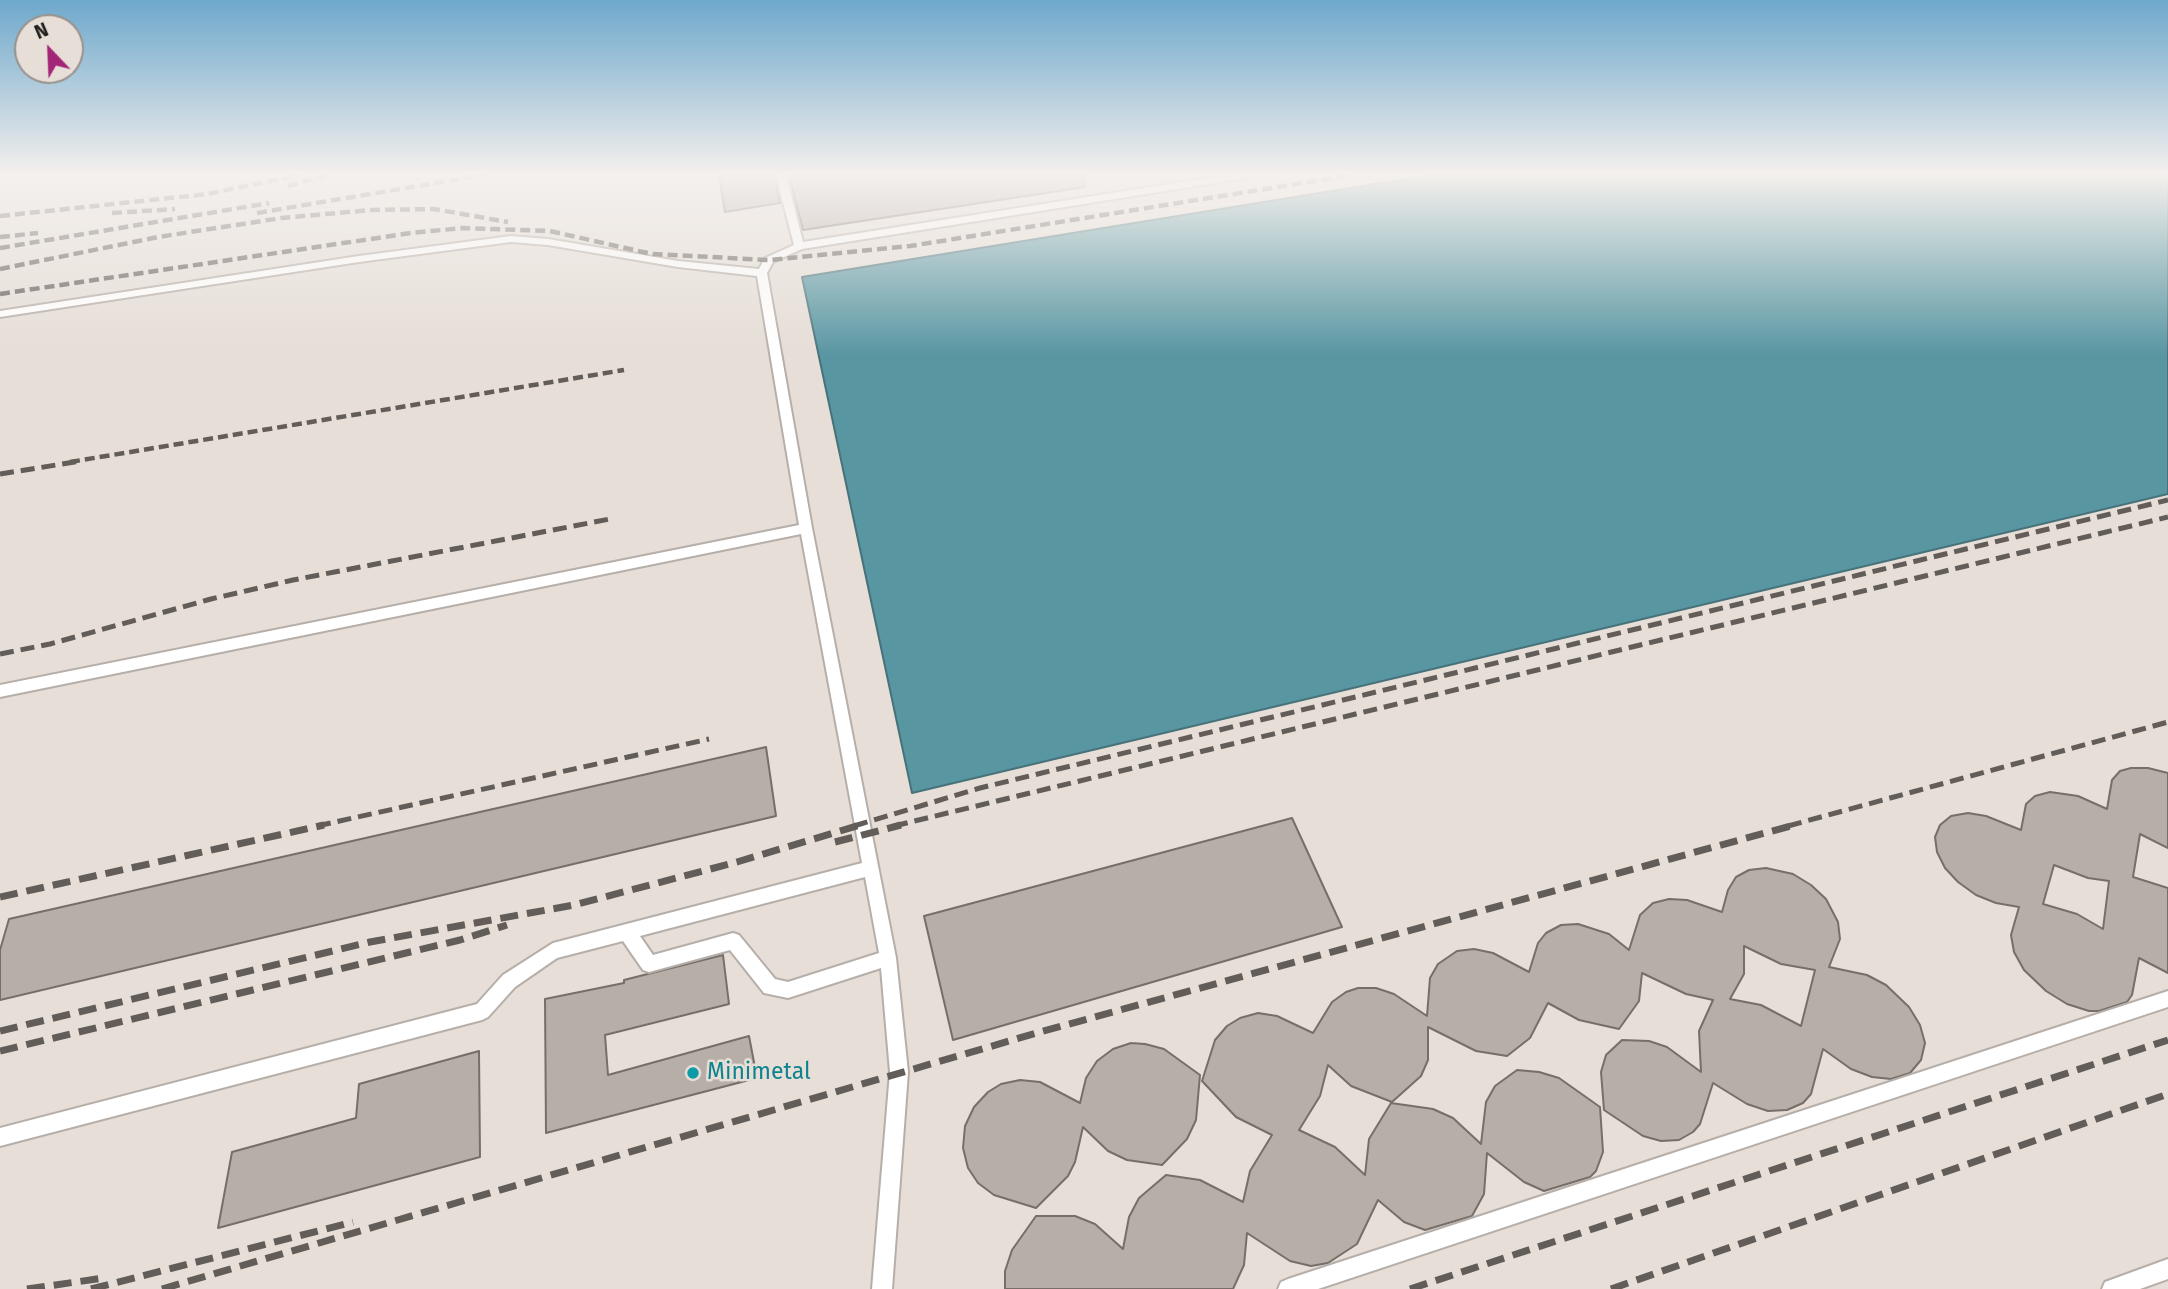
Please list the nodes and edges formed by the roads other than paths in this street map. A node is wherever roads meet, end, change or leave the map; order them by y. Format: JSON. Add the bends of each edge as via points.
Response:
{"nodes":[{"id":1,"x":796,"y":235,"type":"edge"},
{"id":2,"x":867,"y":235,"type":"edge"},
{"id":3,"x":799,"y":246,"type":"junction"},
{"id":4,"x":762,"y":273,"type":"junction"},
{"id":5,"x":0,"y":314,"type":"edge"},
{"id":6,"x":806,"y":528,"type":"junction"},
{"id":7,"x":0,"y":691,"type":"edge"},
{"id":8,"x":872,"y":868,"type":"junction"},
{"id":9,"x":627,"y":932,"type":"junction"},
{"id":10,"x":888,"y":958,"type":"junction"},
{"id":11,"x":2168,"y":999,"type":"edge"},
{"id":12,"x":0,"y":1137,"type":"edge"},
{"id":13,"x":2168,"y":1269,"type":"edge"},
{"id":14,"x":882,"y":1289,"type":"edge"},
{"id":15,"x":1288,"y":1289,"type":"edge"},
{"id":16,"x":2112,"y":1289,"type":"edge"}],
"edges":[{"from":1,"to":3,"type":"lane"},
{"from":2,"to":3,"type":"lane"},
{"from":3,"to":4,"type":"lane","via":[[769,260]]},
{"from":4,"to":5,"type":"lane","via":[[511,239]]},
{"from":4,"to":6,"type":"lane"},
{"from":6,"to":7,"type":"lane"},
{"from":6,"to":8,"type":"lane"},
{"from":8,"to":9,"type":"lane"},
{"from":8,"to":10,"type":"lane"},
{"from":9,"to":10,"type":"lane","via":[[649,964],[733,942],[770,987],[788,990]]},
{"from":9,"to":12,"type":"lane","via":[[553,951],[509,981],[482,1011]]},
{"from":10,"to":14,"type":"lane","via":[[899,1072]]},
{"from":11,"to":15,"type":"lane"},
{"from":13,"to":16,"type":"lane"}]}
